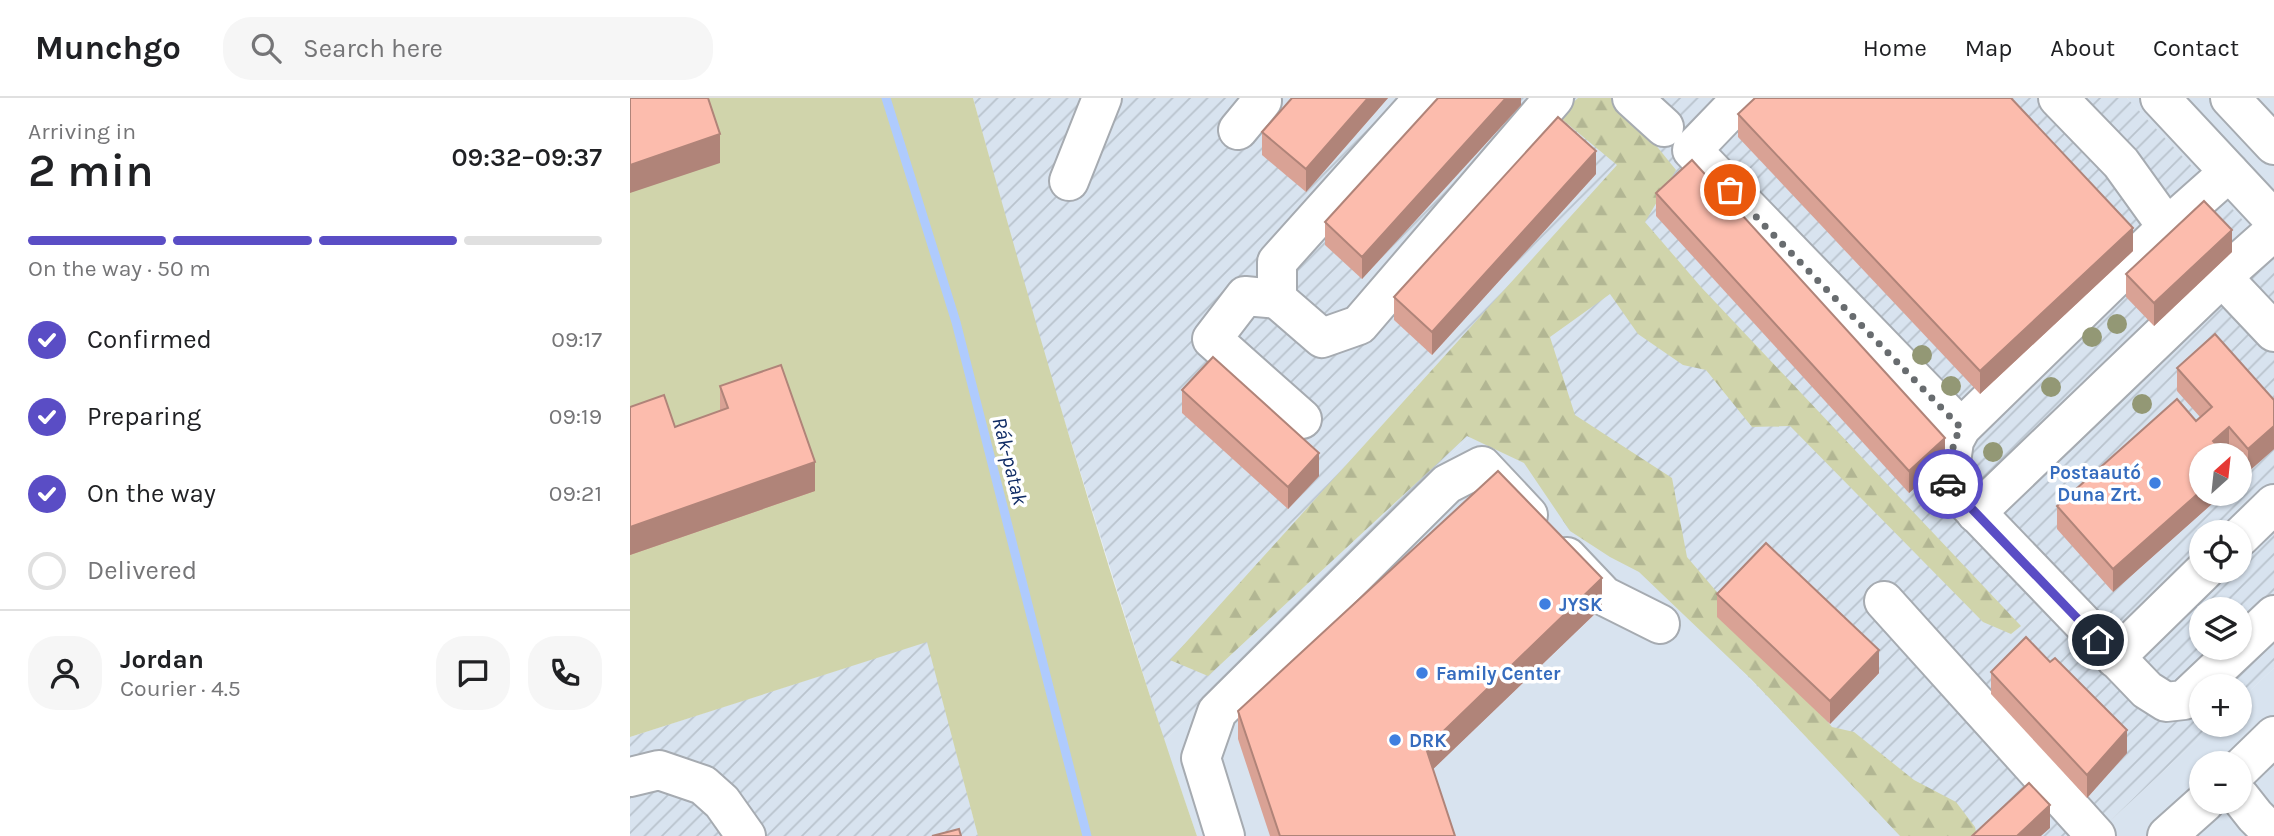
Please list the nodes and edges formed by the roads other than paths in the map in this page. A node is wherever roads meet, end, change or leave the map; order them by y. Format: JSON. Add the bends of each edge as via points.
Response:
{"nodes":[{"id":1,"x":1102,"y":98,"type":"edge"},
{"id":2,"x":1424,"y":98,"type":"edge"},
{"id":3,"x":1555,"y":98,"type":"edge"},
{"id":4,"x":1632,"y":98,"type":"edge"},
{"id":5,"x":1742,"y":98,"type":"edge"},
{"id":6,"x":2059,"y":98,"type":"edge"},
{"id":7,"x":2160,"y":98,"type":"edge"},
{"id":8,"x":2231,"y":98,"type":"edge"},
{"id":9,"x":1267,"y":99,"type":"edge"},
{"id":10,"x":1664,"y":127,"type":"dead end"},
{"id":11,"x":1238,"y":130,"type":"dead end"},
{"id":12,"x":2274,"y":145,"type":"edge"},
{"id":13,"x":2229,"y":172,"type":"junction"},
{"id":14,"x":1069,"y":180,"type":"dead end"},
{"id":15,"x":2274,"y":220,"type":"edge"},
{"id":16,"x":2167,"y":227,"type":"junction"},
{"id":17,"x":2274,"y":231,"type":"edge"},
{"id":18,"x":2222,"y":277,"type":"junction"},
{"id":19,"x":1278,"y":299,"type":"junction"},
{"id":20,"x":2274,"y":332,"type":"edge"},
{"id":21,"x":1302,"y":419,"type":"dead end"},
{"id":22,"x":1961,"y":428,"type":"junction"},
{"id":23,"x":2274,"y":504,"type":"edge"},
{"id":24,"x":1976,"y":513,"type":"junction"},
{"id":25,"x":2252,"y":525,"type":"edge"},
{"id":26,"x":2192,"y":583,"type":"edge"},
{"id":27,"x":1884,"y":601,"type":"dead end"},
{"id":28,"x":2274,"y":615,"type":"edge"},
{"id":29,"x":1660,"y":624,"type":"dead end"},
{"id":30,"x":2115,"y":658,"type":"junction"},
{"id":31,"x":2274,"y":736,"type":"edge"},
{"id":32,"x":2252,"y":757,"type":"edge"},
{"id":33,"x":630,"y":777,"type":"edge"},
{"id":34,"x":2252,"y":812,"type":"edge"},
{"id":35,"x":2192,"y":814,"type":"edge"},
{"id":36,"x":2274,"y":835,"type":"edge"},
{"id":37,"x":746,"y":836,"type":"edge"},
{"id":38,"x":1225,"y":836,"type":"edge"},
{"id":39,"x":2096,"y":836,"type":"edge"},
{"id":40,"x":2167,"y":836,"type":"edge"}],
"edges":[{"from":1,"to":14,"type":"street"},
{"from":2,"to":19,"type":"street","via":[[1277,262]]},
{"from":3,"to":19,"type":"street","via":[[1359,325],[1322,338]]},
{"from":4,"to":10,"type":"street"},
{"from":5,"to":22,"type":"street","via":[[1692,150]]},
{"from":6,"to":16,"type":"street","via":[[2121,163]]},
{"from":7,"to":13,"type":"street"},
{"from":8,"to":12,"type":"street"},
{"from":9,"to":11,"type":"street"},
{"from":13,"to":15,"type":"street"},
{"from":13,"to":16,"type":"street"},
{"from":16,"to":22,"type":"street"},
{"from":17,"to":18,"type":"street"},
{"from":18,"to":20,"type":"street"},
{"from":18,"to":24,"type":"street"},
{"from":19,"to":21,"type":"street","via":[[1245,296],[1212,339]]},
{"from":22,"to":24,"type":"street","via":[[1954,441],[1948,484]]},
{"from":23,"to":25,"type":"street"},
{"from":24,"to":30,"type":"street"},
{"from":26,"to":30,"type":"street"},
{"from":27,"to":39,"type":"street"},
{"from":28,"to":30,"type":"street","via":[[2184,700],[2165,702]]},
{"from":29,"to":38,"type":"street","via":[[1604,596],[1482,466],[1447,484],[1217,712],[1201,758]]},
{"from":31,"to":32,"type":"street"},
{"from":33,"to":37,"type":"street","via":[[659,771],[703,785],[722,802]]},
{"from":34,"to":36,"type":"street"},
{"from":35,"to":40,"type":"street"}]}
